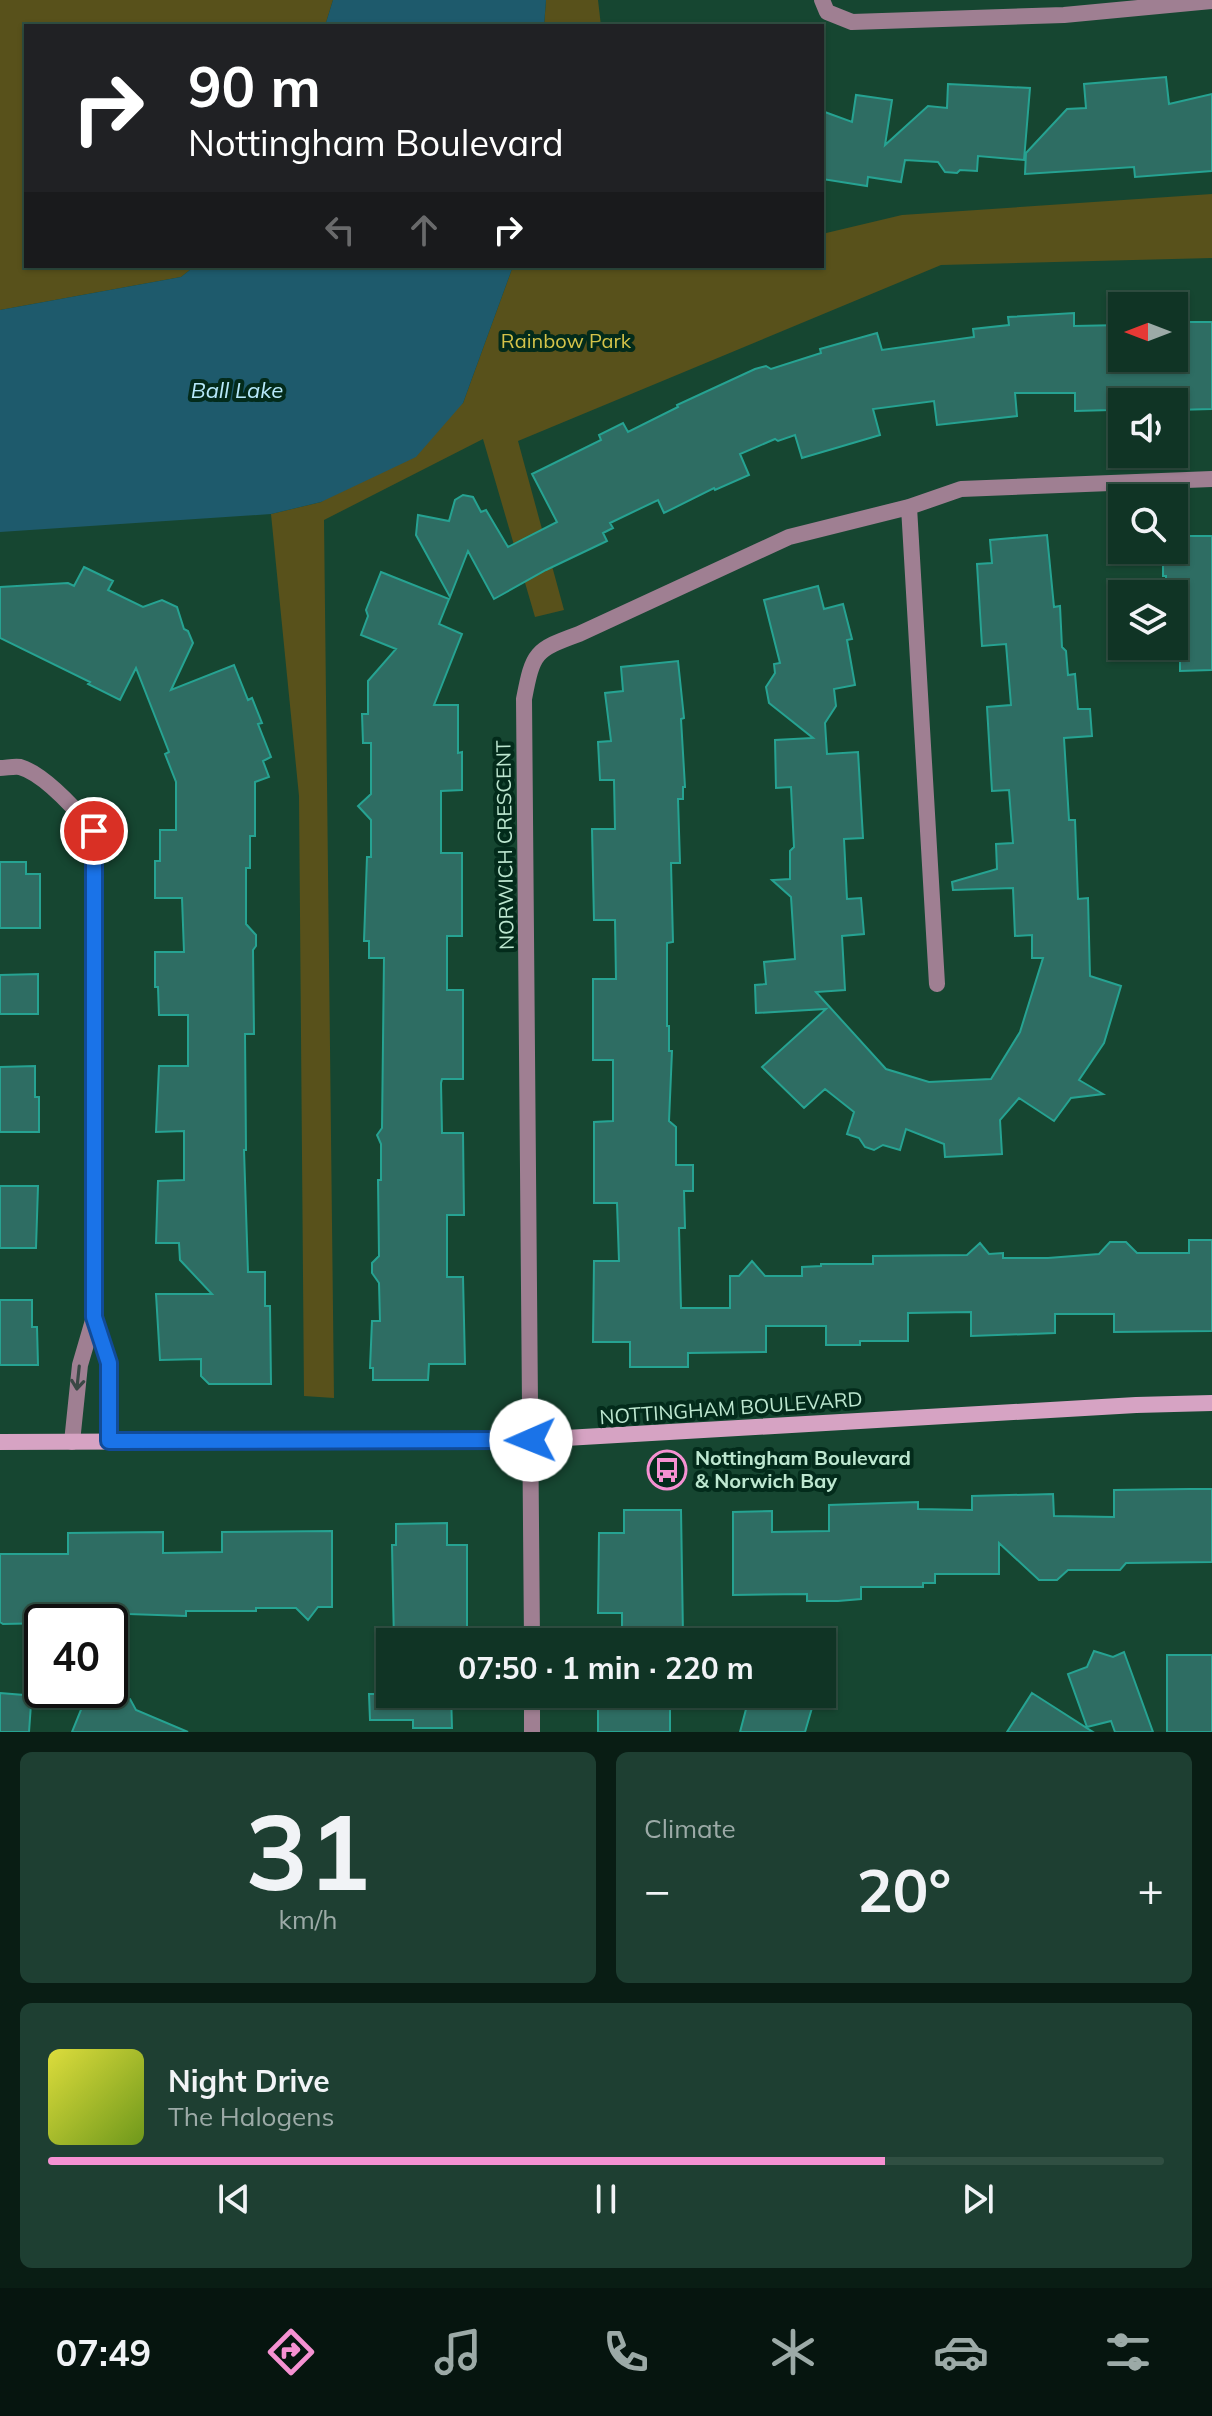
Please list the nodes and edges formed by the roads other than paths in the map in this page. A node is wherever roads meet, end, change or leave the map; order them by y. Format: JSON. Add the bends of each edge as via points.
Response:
{"nodes":[{"id":1,"x":822,"y":0,"type":"edge"},
{"id":2,"x":1212,"y":1,"type":"edge"},
{"id":3,"x":1212,"y":479,"type":"edge"},
{"id":4,"x":909,"y":507,"type":"junction"},
{"id":5,"x":0,"y":768,"type":"edge"},
{"id":6,"x":937,"y":984,"type":"dead end"},
{"id":7,"x":94,"y":1317,"type":"junction"},
{"id":8,"x":1212,"y":1403,"type":"edge"},
{"id":9,"x":531,"y":1440,"type":"junction"},
{"id":10,"x":109,"y":1441,"type":"junction"},
{"id":11,"x":0,"y":1442,"type":"edge"},
{"id":12,"x":72,"y":1442,"type":"junction"},
{"id":13,"x":532,"y":1628,"type":"edge"},
{"id":14,"x":532,"y":1708,"type":"edge"},
{"id":15,"x":532,"y":1732,"type":"edge"}],
"edges":[{"from":1,"to":2,"type":"street","via":[[827,12],[852,22],[1064,15]]},
{"from":3,"to":4,"type":"street","name":"NORWICH CRESCENT","via":[[961,489]]},
{"from":4,"to":6,"type":"street"},
{"from":4,"to":9,"type":"street","name":"NORWICH CRESCENT","via":[[789,537],[547,646],[530,665],[524,699]]},
{"from":5,"to":7,"type":"street","via":[[20,767],[40,779],[68,799],[94,831]]},
{"from":7,"to":10,"type":"street","via":[[109,1363]]},
{"from":7,"to":12,"type":"street","one_way":true,"via":[[80,1365]]},
{"from":8,"to":9,"type":"street","name":"NOTTINGHAM BOULEVARD"},
{"from":9,"to":10,"type":"street","name":"NOTTINGHAM BOULEVARD"},
{"from":9,"to":13,"type":"street","name":"NORWICH CRESCENT"},
{"from":10,"to":12,"type":"street","name":"NOTTINGHAM BOULEVARD"},
{"from":11,"to":12,"type":"street","name":"NOTTINGHAM BOULEVARD"},
{"from":14,"to":15,"type":"street"}]}
